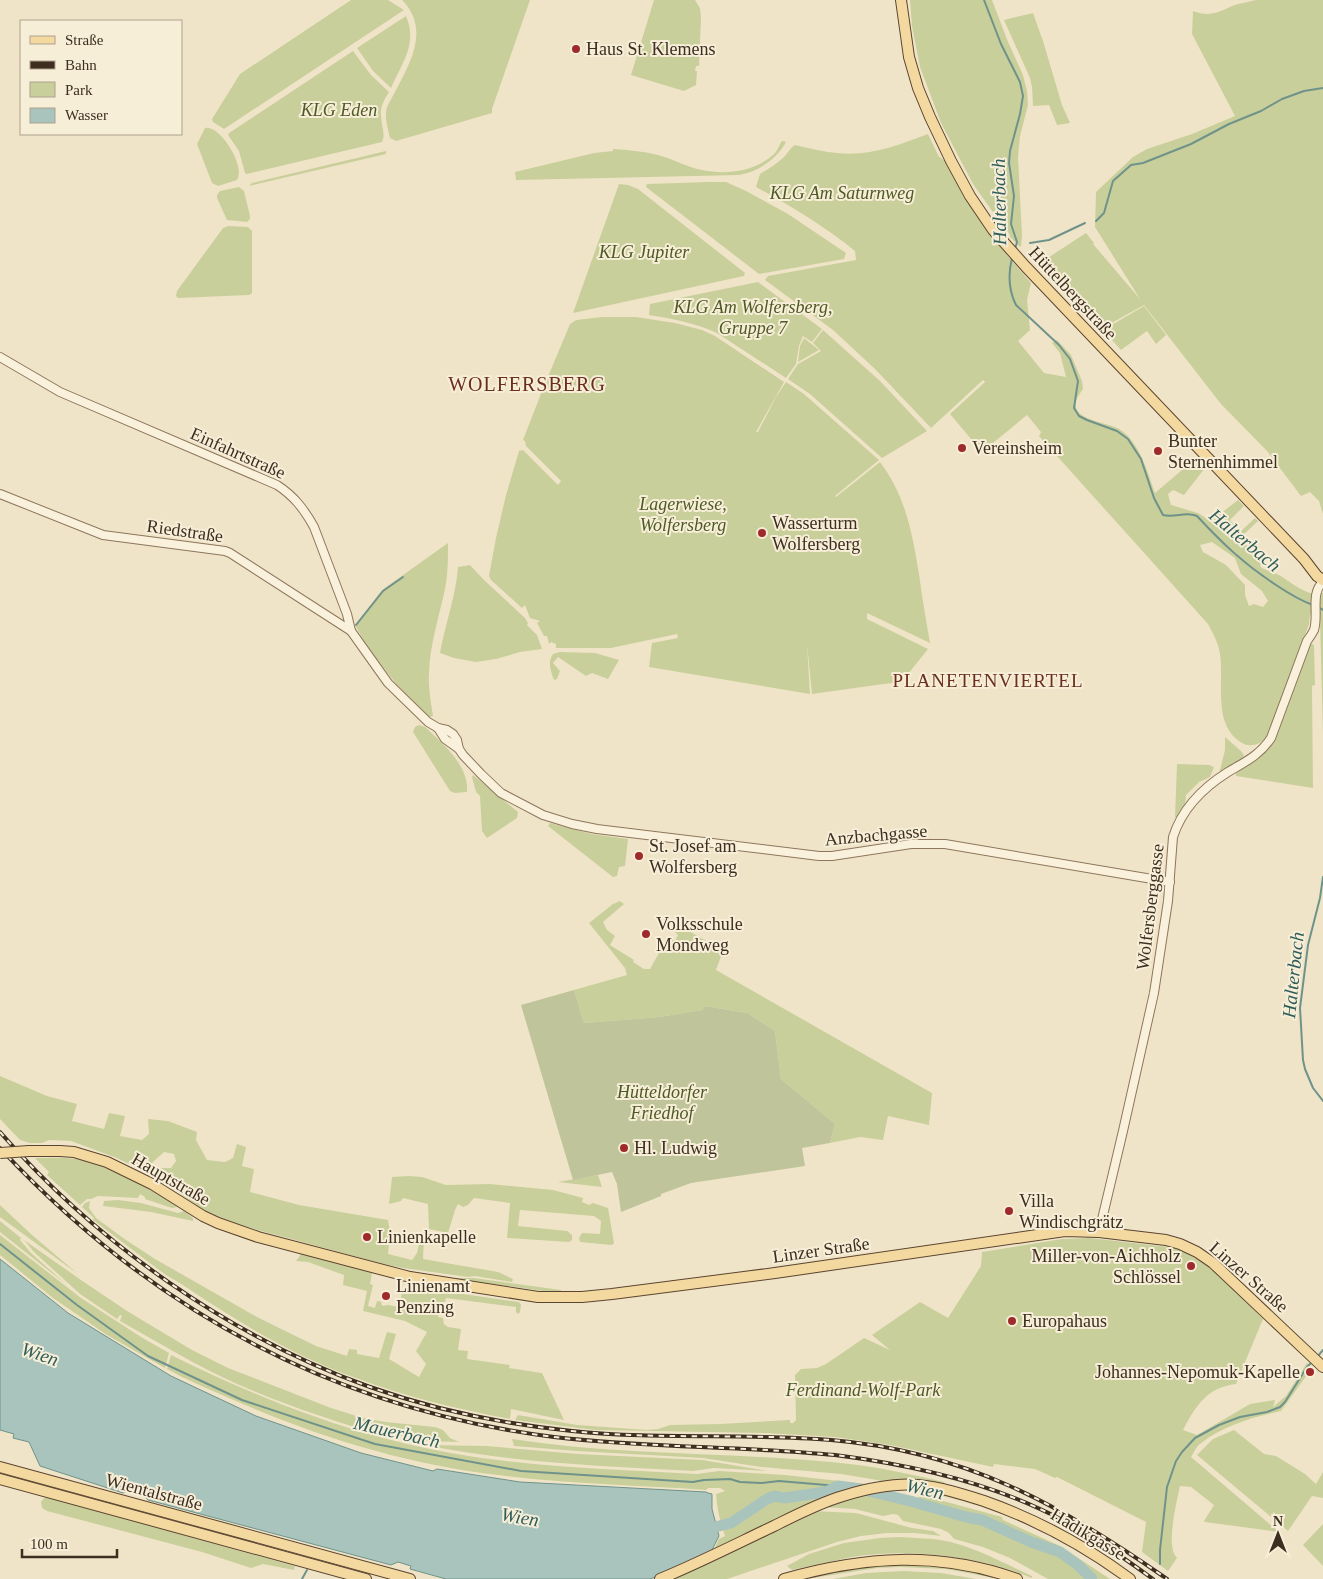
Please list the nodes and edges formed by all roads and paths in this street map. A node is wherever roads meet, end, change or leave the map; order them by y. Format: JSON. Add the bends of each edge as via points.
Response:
{"nodes":[{"id":1,"x":902,"y":0,"type":"edge"},
{"id":2,"x":0,"y":357,"type":"edge"},
{"id":3,"x":0,"y":494,"type":"edge"},
{"id":4,"x":1323,"y":580,"type":"edge"},
{"id":5,"x":351,"y":631,"type":"junction"},
{"id":6,"x":438,"y":728,"type":"joint"},
{"id":7,"x":1170,"y":882,"type":"junction"},
{"id":8,"x":0,"y":1153,"type":"edge"},
{"id":9,"x":1099,"y":1232,"type":"junction"},
{"id":10,"x":295,"y":1246,"type":"joint"},
{"id":11,"x":1318,"y":1362,"type":"edge"},
{"id":12,"x":0,"y":1467,"type":"edge"},
{"id":13,"x":0,"y":1479,"type":"edge"},
{"id":14,"x":366,"y":1579,"type":"edge"},
{"id":15,"x":410,"y":1579,"type":"edge"},
{"id":16,"x":660,"y":1579,"type":"edge"},
{"id":17,"x":784,"y":1579,"type":"edge"},
{"id":18,"x":1017,"y":1579,"type":"edge"},
{"id":19,"x":1130,"y":1579,"type":"edge"}],
"edges":[{"from":1,"to":4,"type":"main road","name":"Hüttelbergstraße","via":[[908,50],[922,100],[974,203],[1002,241]]},
{"from":2,"to":5,"type":"street","name":"Einfahrtstraße","via":[[60,392],[284,490],[300,504],[314,527]]},
{"from":3,"to":5,"type":"street","name":"Riedstraße","via":[[103,535],[230,552]]},
{"from":4,"to":7,"type":"street","name":"Wolfersberggasse","via":[[1317,589],[1314,631],[1274,733],[1268,744],[1252,758],[1227,773],[1191,804],[1173,837]]},
{"from":5,"to":6,"type":"street","name":"Einfahrtstraße","via":[[388,683],[425,720]]},
{"from":6,"to":7,"type":"street","name":"Anzbachgasse","via":[[447,742],[459,749],[501,793],[536,812],[597,830],[819,856],[911,844],[945,844]]},
{"from":7,"to":9,"type":"street","name":"Wolfersberggasse","via":[[1154,993]]},
{"from":8,"to":10,"type":"main road","name":"Hauptstraße","bridge":true,"via":[[67,1151],[98,1159],[152,1184],[218,1223]]},
{"from":9,"to":10,"type":"main road","name":"Linzer Straße","via":[[1058,1232],[775,1273],[603,1295],[546,1298],[410,1278]]},
{"from":9,"to":11,"type":"main road","name":"Linzer Straße","via":[[1166,1240],[1197,1252],[1240,1287]]},
{"from":12,"to":15,"type":"main road","name":"Wientalstraße"},
{"from":13,"to":14,"type":"main road","name":"Wientalstraße"},
{"from":16,"to":19,"type":"main road","name":"Hadikgasse","via":[[816,1506],[860,1491],[916,1484],[978,1499],[1028,1518],[1100,1557]]},
{"from":17,"to":18,"type":"main road","via":[[849,1564],[910,1559],[968,1565]]}]}
